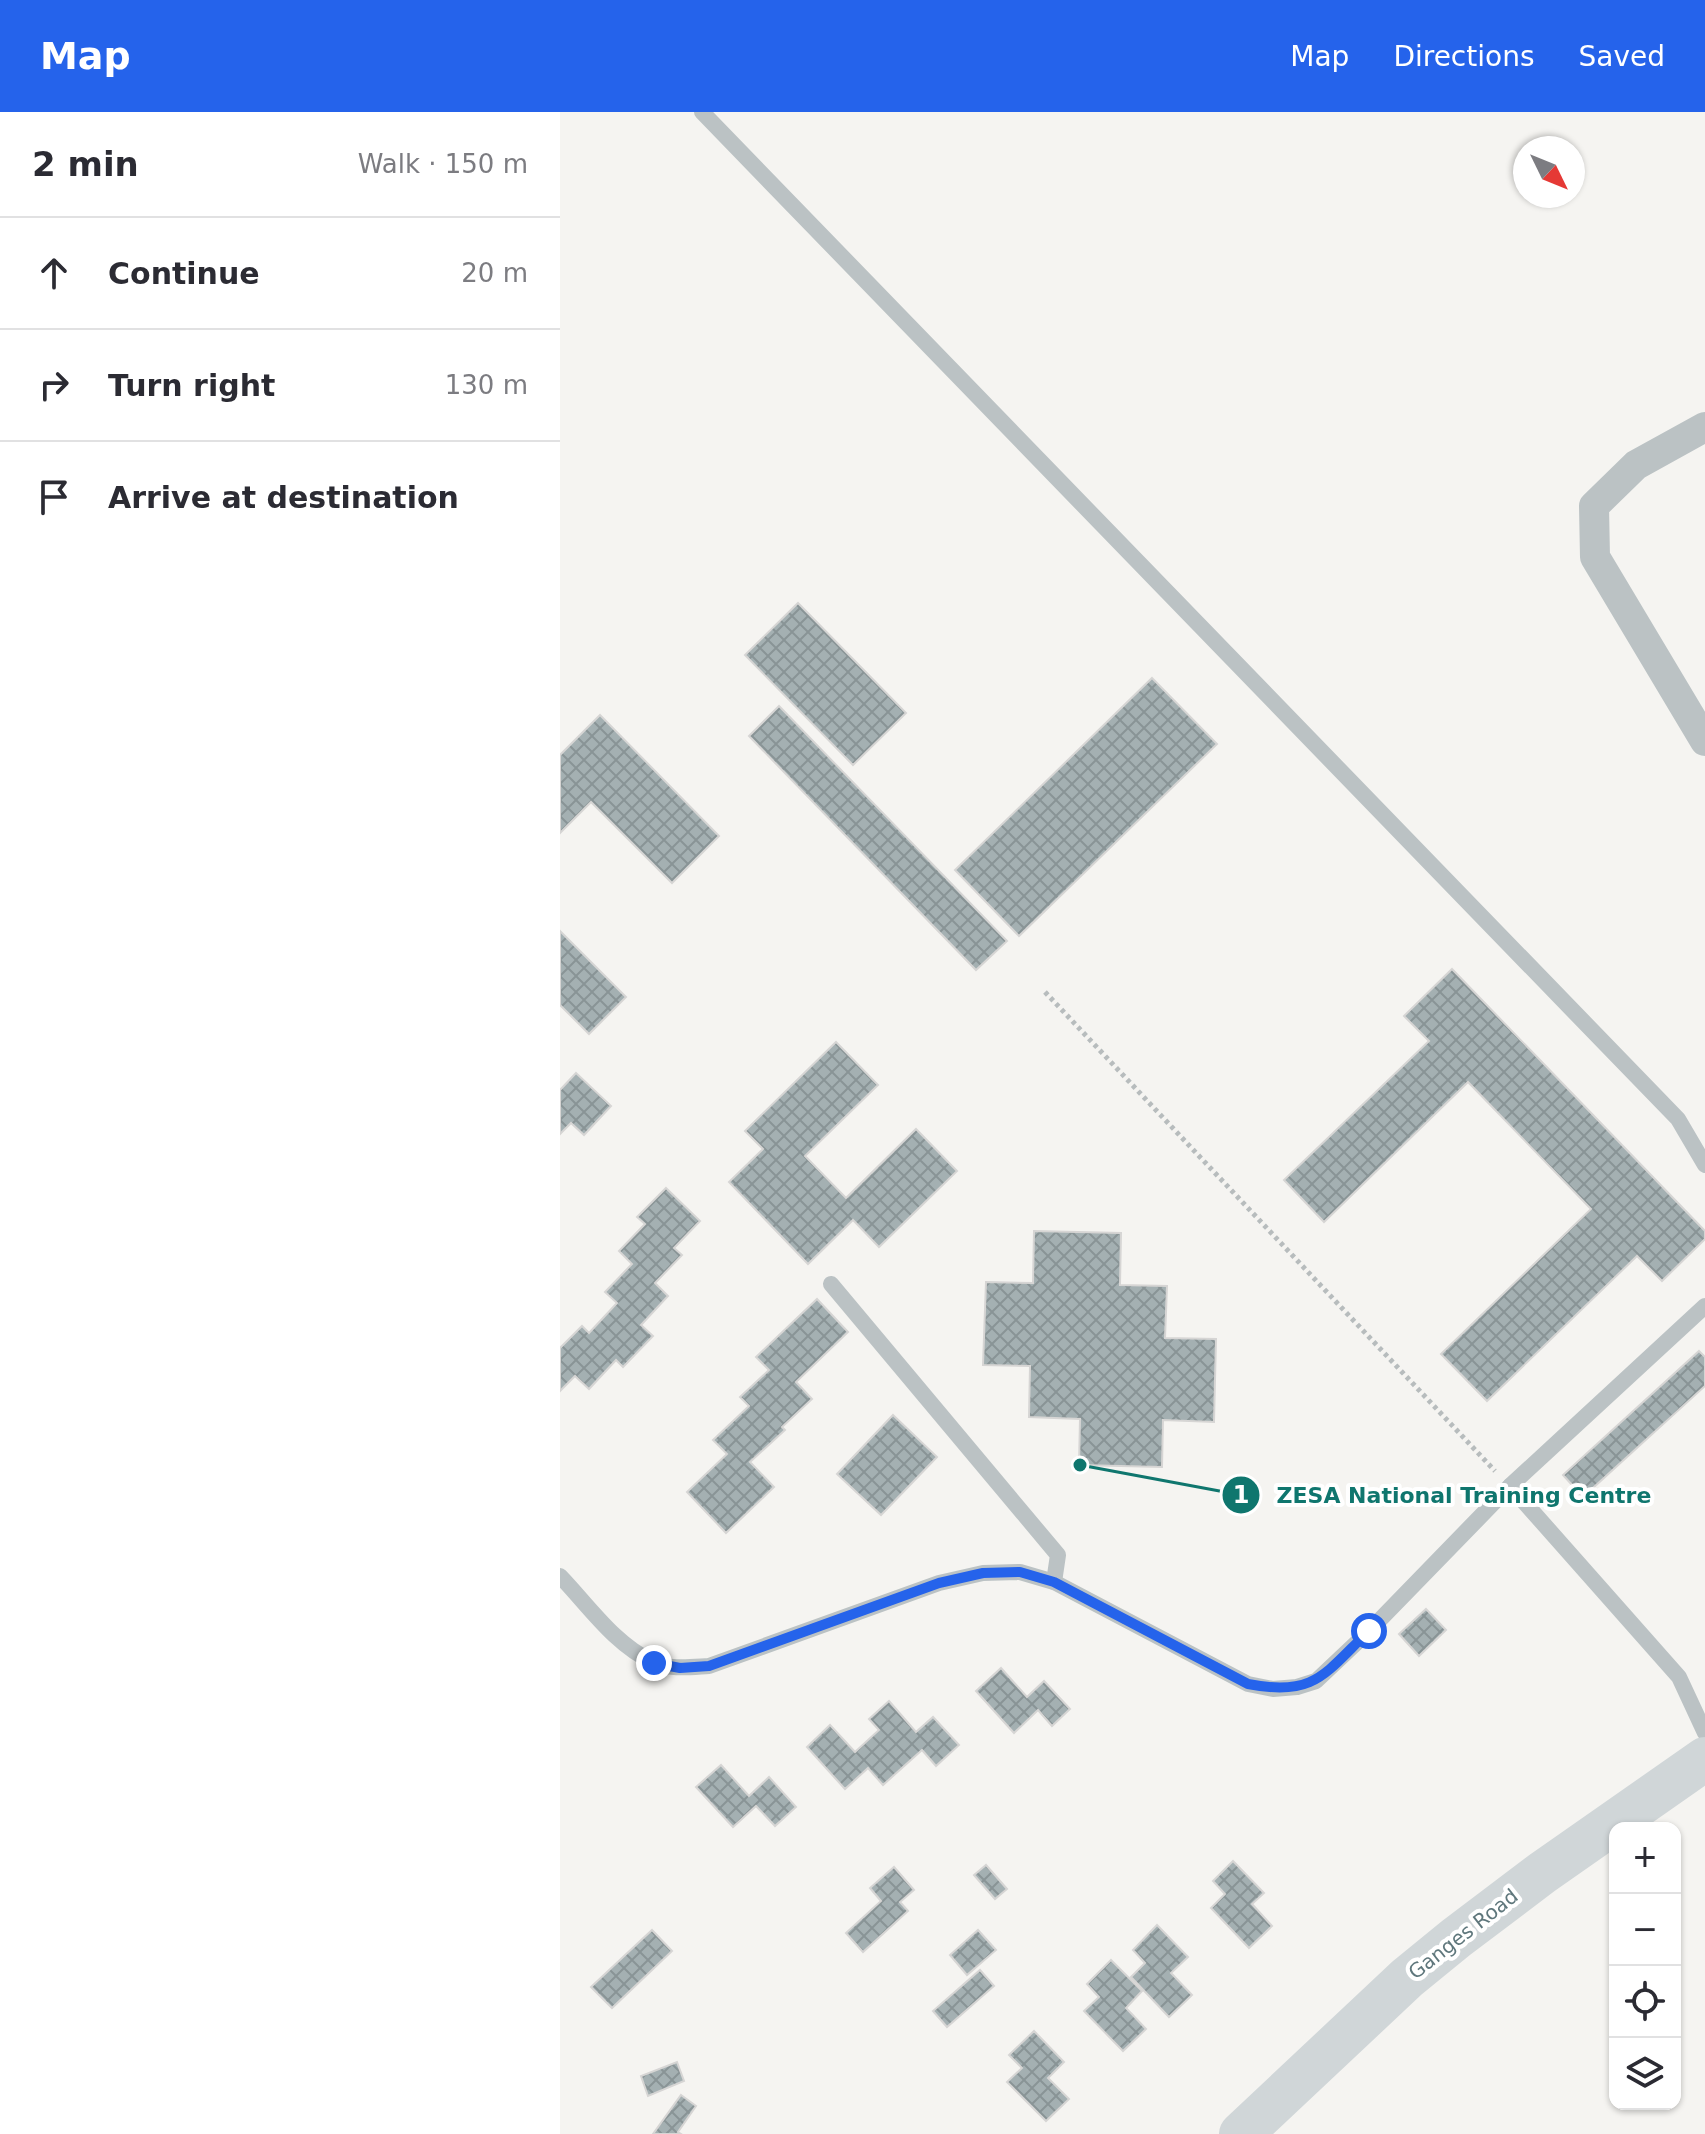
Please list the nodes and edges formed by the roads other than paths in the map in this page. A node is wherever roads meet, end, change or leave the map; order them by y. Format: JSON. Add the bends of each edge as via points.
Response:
{"nodes":[{"id":1,"x":702,"y":112,"type":"edge"},
{"id":2,"x":1705,"y":427,"type":"edge"},
{"id":3,"x":1705,"y":741,"type":"edge"},
{"id":4,"x":1705,"y":1165,"type":"edge"},
{"id":5,"x":831,"y":1284,"type":"dead end"},
{"id":6,"x":1705,"y":1306,"type":"edge"},
{"id":7,"x":1510,"y":1486,"type":"junction"},
{"id":8,"x":560,"y":1576,"type":"edge"},
{"id":9,"x":1054,"y":1582,"type":"junction"},
{"id":10,"x":1705,"y":1733,"type":"edge"},
{"id":11,"x":1705,"y":1759,"type":"edge"},
{"id":12,"x":1241,"y":2134,"type":"edge"}],
"edges":[{"from":1,"to":4,"type":"lane","via":[[1678,1119]]},
{"from":2,"to":3,"type":"street","via":[[1636,465],[1594,506],[1595,557]]},
{"from":5,"to":9,"type":"lane","via":[[1058,1555]]},
{"from":6,"to":7,"type":"lane"},
{"from":7,"to":9,"type":"lane","via":[[1369,1631],[1316,1681],[1297,1687],[1248,1684]]},
{"from":7,"to":10,"type":"lane","via":[[1679,1677]]},
{"from":8,"to":9,"type":"lane","via":[[625,1644],[654,1663],[680,1668],[709,1666],[939,1583],[1020,1572]]},
{"from":11,"to":12,"type":"street","name":"Ganges Road","via":[[1456,1938]]}]}
